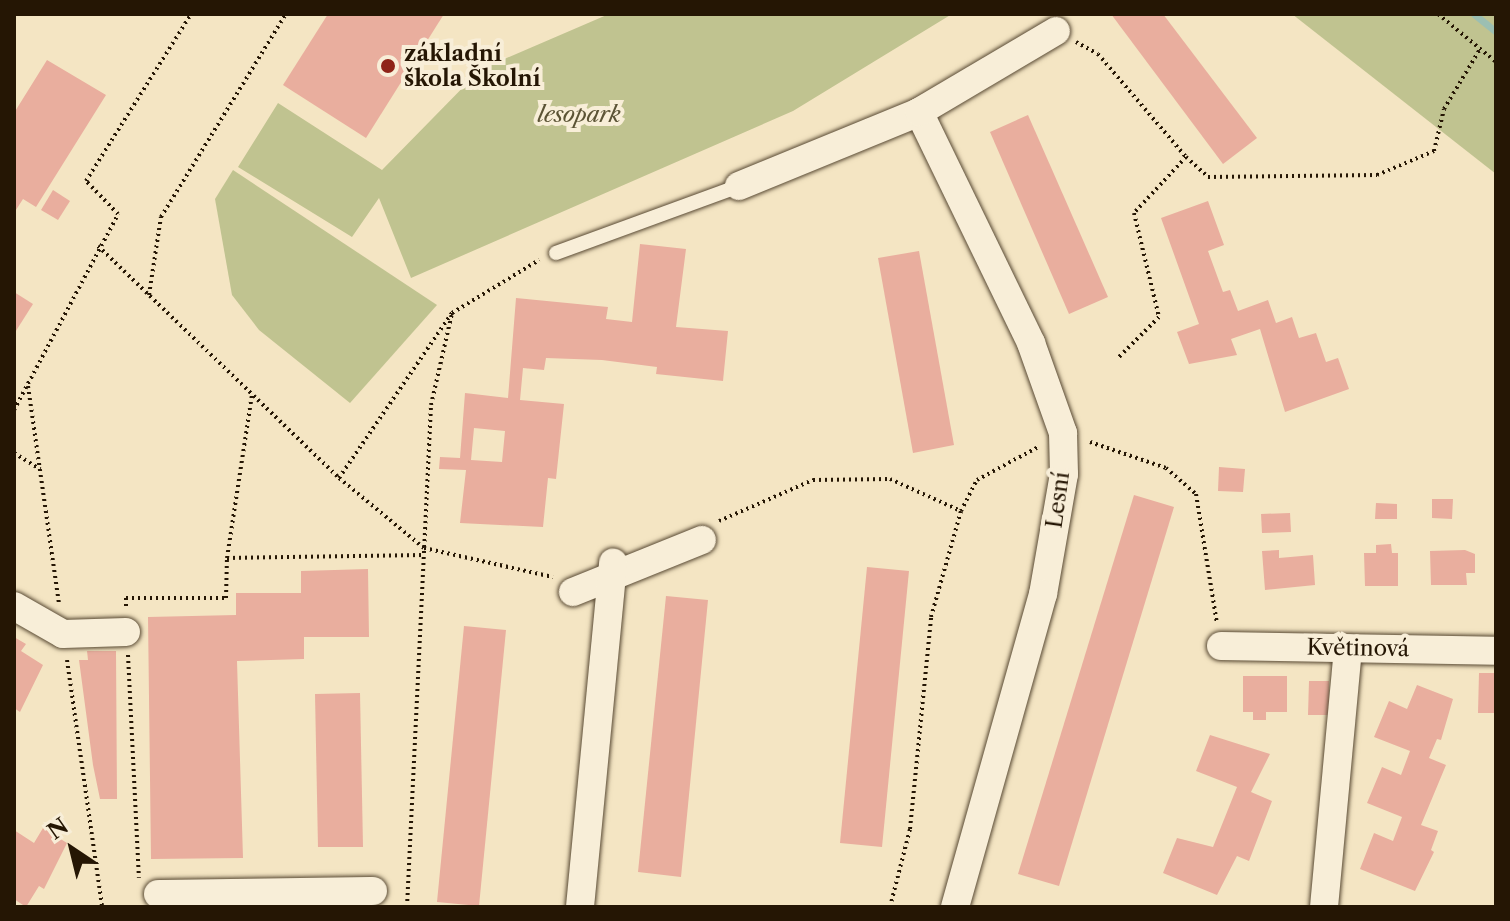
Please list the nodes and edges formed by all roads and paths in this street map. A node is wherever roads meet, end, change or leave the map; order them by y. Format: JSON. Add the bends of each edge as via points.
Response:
{"nodes":[{"id":1,"x":191,"y":14,"type":"edge"},
{"id":2,"x":286,"y":14,"type":"edge"},
{"id":3,"x":1438,"y":14,"type":"edge"},
{"id":4,"x":1056,"y":31,"type":"joint"},
{"id":5,"x":1480,"y":49,"type":"junction"},
{"id":6,"x":1496,"y":62,"type":"edge"},
{"id":7,"x":919,"y":112,"type":"junction"},
{"id":8,"x":1186,"y":157,"type":"junction"},
{"id":9,"x":739,"y":186,"type":"joint"},
{"id":10,"x":98,"y":246,"type":"junction"},
{"id":11,"x":556,"y":253,"type":"joint"},
{"id":12,"x":149,"y":295,"type":"junction"},
{"id":13,"x":452,"y":313,"type":"junction"},
{"id":14,"x":1118,"y":358,"type":"dead end"},
{"id":15,"x":252,"y":394,"type":"junction"},
{"id":16,"x":14,"y":410,"type":"edge"},
{"id":17,"x":14,"y":453,"type":"edge"},
{"id":18,"x":40,"y":469,"type":"dead end"},
{"id":19,"x":339,"y":478,"type":"junction"},
{"id":20,"x":961,"y":511,"type":"dead end"},
{"id":21,"x":705,"y":533,"type":"joint"},
{"id":22,"x":424,"y":548,"type":"junction"},
{"id":23,"x":424,"y":555,"type":"junction"},
{"id":24,"x":227,"y":558,"type":"junction"},
{"id":25,"x":612,"y":570,"type":"junction"},
{"id":26,"x":570,"y":586,"type":"joint"},
{"id":27,"x":14,"y":606,"type":"edge"},
{"id":28,"x":126,"y":632,"type":"junction"},
{"id":29,"x":1221,"y":646,"type":"dead end"},
{"id":30,"x":1348,"y":648,"type":"junction"},
{"id":31,"x":1496,"y":651,"type":"edge"},
{"id":32,"x":99,"y":882,"type":"dead end"},
{"id":33,"x":373,"y":891,"type":"dead end"},
{"id":34,"x":149,"y":893,"type":"joint"},
{"id":35,"x":294,"y":900,"type":"edge"},
{"id":36,"x":102,"y":907,"type":"edge"},
{"id":37,"x":407,"y":907,"type":"edge"},
{"id":38,"x":580,"y":907,"type":"edge"},
{"id":39,"x":955,"y":907,"type":"edge"},
{"id":40,"x":1324,"y":907,"type":"edge"}],
"edges":[{"from":1,"to":10,"type":"path","via":[[86,181],[118,214]]},
{"from":2,"to":12,"type":"path","via":[[161,217]]},
{"from":3,"to":5,"type":"path"},
{"from":4,"to":7,"type":"street"},
{"from":4,"to":8,"type":"path","via":[[1098,54]]},
{"from":5,"to":6,"type":"path"},
{"from":5,"to":8,"type":"path","via":[[1444,109],[1434,151],[1377,175],[1208,177]]},
{"from":7,"to":9,"type":"street"},
{"from":7,"to":39,"type":"street","name":"Lesní","via":[[1031,343],[1063,433],[1064,474],[1043,594]]},
{"from":8,"to":14,"type":"path","via":[[1134,213],[1159,317]]},
{"from":9,"to":11,"type":"lane"},
{"from":10,"to":12,"type":"path"},
{"from":10,"to":16,"type":"path","via":[[48,353]]},
{"from":11,"to":13,"type":"path","via":[[515,270]]},
{"from":12,"to":15,"type":"path"},
{"from":13,"to":19,"type":"path"},
{"from":13,"to":22,"type":"path","via":[[431,405]]},
{"from":15,"to":19,"type":"path"},
{"from":15,"to":24,"type":"path"},
{"from":17,"to":18,"type":"path"},
{"from":19,"to":22,"type":"path"},
{"from":20,"to":21,"type":"path","via":[[890,479],[813,480]]},
{"from":21,"to":25,"type":"street"},
{"from":22,"to":23,"type":"path"},
{"from":22,"to":26,"type":"path"},
{"from":23,"to":24,"type":"path"},
{"from":23,"to":37,"type":"path"},
{"from":24,"to":28,"type":"path","via":[[226,598],[126,598]]},
{"from":25,"to":26,"type":"street"},
{"from":25,"to":38,"type":"street"},
{"from":27,"to":28,"type":"street","via":[[63,634]]},
{"from":28,"to":34,"type":"path"},
{"from":29,"to":30,"type":"street","name":"Květinová"},
{"from":30,"to":31,"type":"street","name":"Květinová"},
{"from":30,"to":40,"type":"street"},
{"from":32,"to":36,"type":"path"},
{"from":33,"to":35,"type":"street"},
{"from":34,"to":35,"type":"street"}]}
